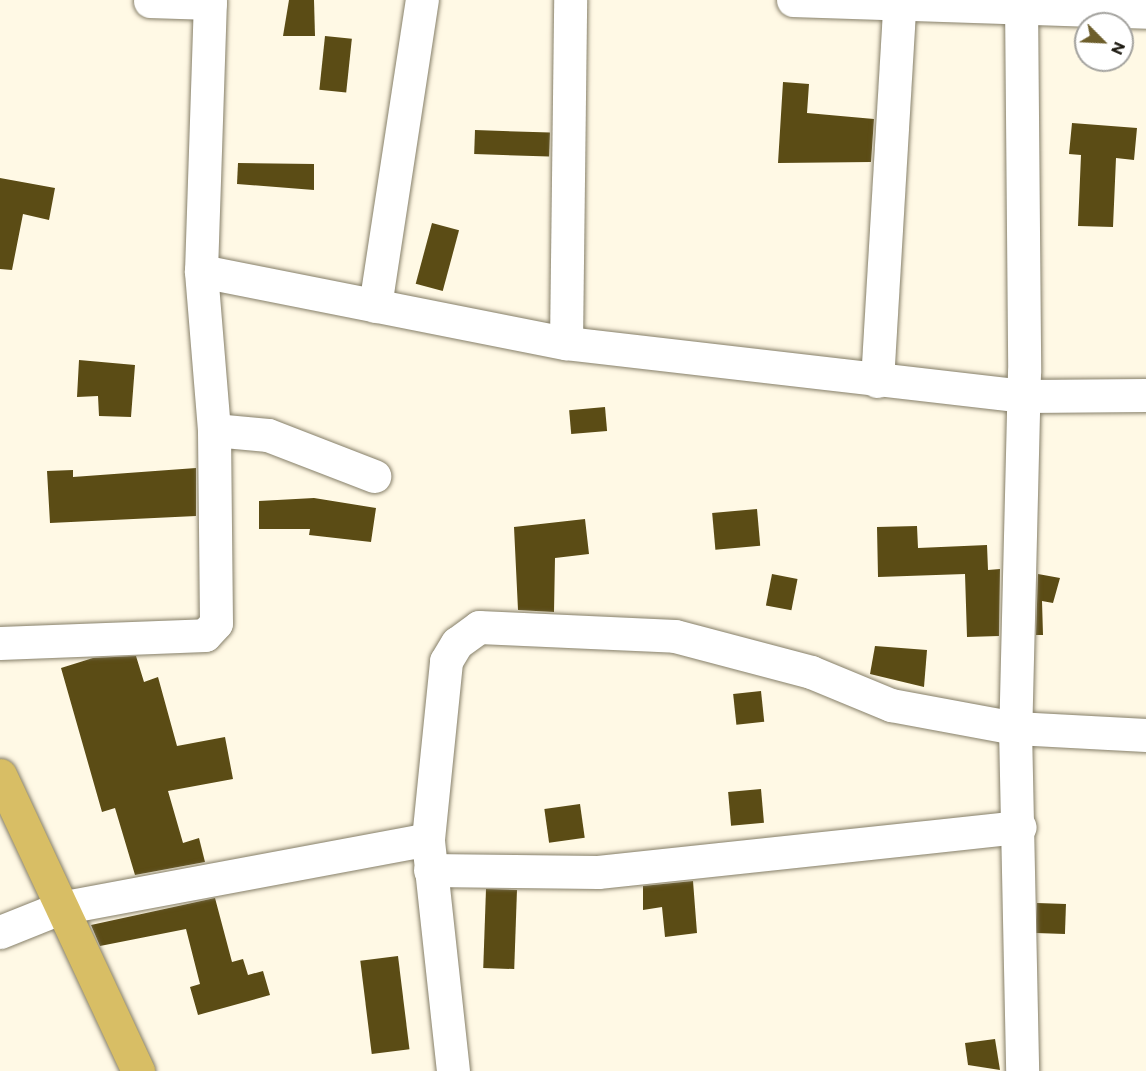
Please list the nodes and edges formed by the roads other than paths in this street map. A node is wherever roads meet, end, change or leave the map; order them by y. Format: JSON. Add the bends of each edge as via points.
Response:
{"nodes":[{"id":1,"x":422,"y":0,"type":"edge"},
{"id":2,"x":570,"y":0,"type":"edge"},
{"id":3,"x":794,"y":0,"type":"edge"},
{"id":4,"x":150,"y":1,"type":"edge"},
{"id":5,"x":210,"y":1,"type":"edge"},
{"id":6,"x":1021,"y":4,"type":"edge"},
{"id":7,"x":899,"y":7,"type":"junction"},
{"id":8,"x":1146,"y":12,"type":"edge"},
{"id":9,"x":201,"y":271,"type":"junction"},
{"id":10,"x":375,"y":306,"type":"junction"},
{"id":11,"x":566,"y":343,"type":"junction"},
{"id":12,"x":877,"y":381,"type":"junction"},
{"id":13,"x":1146,"y":395,"type":"edge"},
{"id":14,"x":1023,"y":396,"type":"junction"},
{"id":15,"x":214,"y":430,"type":"junction"},
{"id":16,"x":374,"y":476,"type":"dead end"},
{"id":17,"x":0,"y":643,"type":"edge"},
{"id":18,"x":1015,"y":728,"type":"junction"},
{"id":19,"x":1146,"y":735,"type":"edge"},
{"id":20,"x":0,"y":775,"type":"edge"},
{"id":21,"x":1020,"y":827,"type":"junction"},
{"id":22,"x":429,"y":854,"type":"junction"},
{"id":23,"x":60,"y":908,"type":"junction"},
{"id":24,"x":0,"y":932,"type":"edge"},
{"id":25,"x":138,"y":1071,"type":"edge"},
{"id":26,"x":453,"y":1071,"type":"edge"},
{"id":27,"x":1022,"y":1071,"type":"edge"}],
"edges":[{"from":1,"to":10,"type":"street"},
{"from":2,"to":11,"type":"street"},
{"from":3,"to":7,"type":"street"},
{"from":4,"to":5,"type":"street"},
{"from":5,"to":9,"type":"street"},
{"from":6,"to":7,"type":"street"},
{"from":6,"to":8,"type":"street"},
{"from":6,"to":14,"type":"street"},
{"from":7,"to":12,"type":"street"},
{"from":9,"to":10,"type":"street"},
{"from":9,"to":15,"type":"street"},
{"from":10,"to":11,"type":"street"},
{"from":11,"to":12,"type":"street"},
{"from":12,"to":14,"type":"street"},
{"from":13,"to":14,"type":"street"},
{"from":14,"to":18,"type":"street"},
{"from":15,"to":16,"type":"street","via":[[268,435]]},
{"from":15,"to":17,"type":"street","via":[[220,607],[216,623],[205,635]]},
{"from":18,"to":19,"type":"street"},
{"from":18,"to":21,"type":"street"},
{"from":18,"to":22,"type":"street","via":[[891,705],[846,684],[699,640],[478,627],[457,643],[446,661]]},
{"from":20,"to":23,"type":"highway"},
{"from":21,"to":22,"type":"street","via":[[598,872]]},
{"from":21,"to":27,"type":"street"},
{"from":22,"to":23,"type":"street"},
{"from":22,"to":26,"type":"street"},
{"from":23,"to":24,"type":"street"},
{"from":23,"to":25,"type":"highway"}]}
